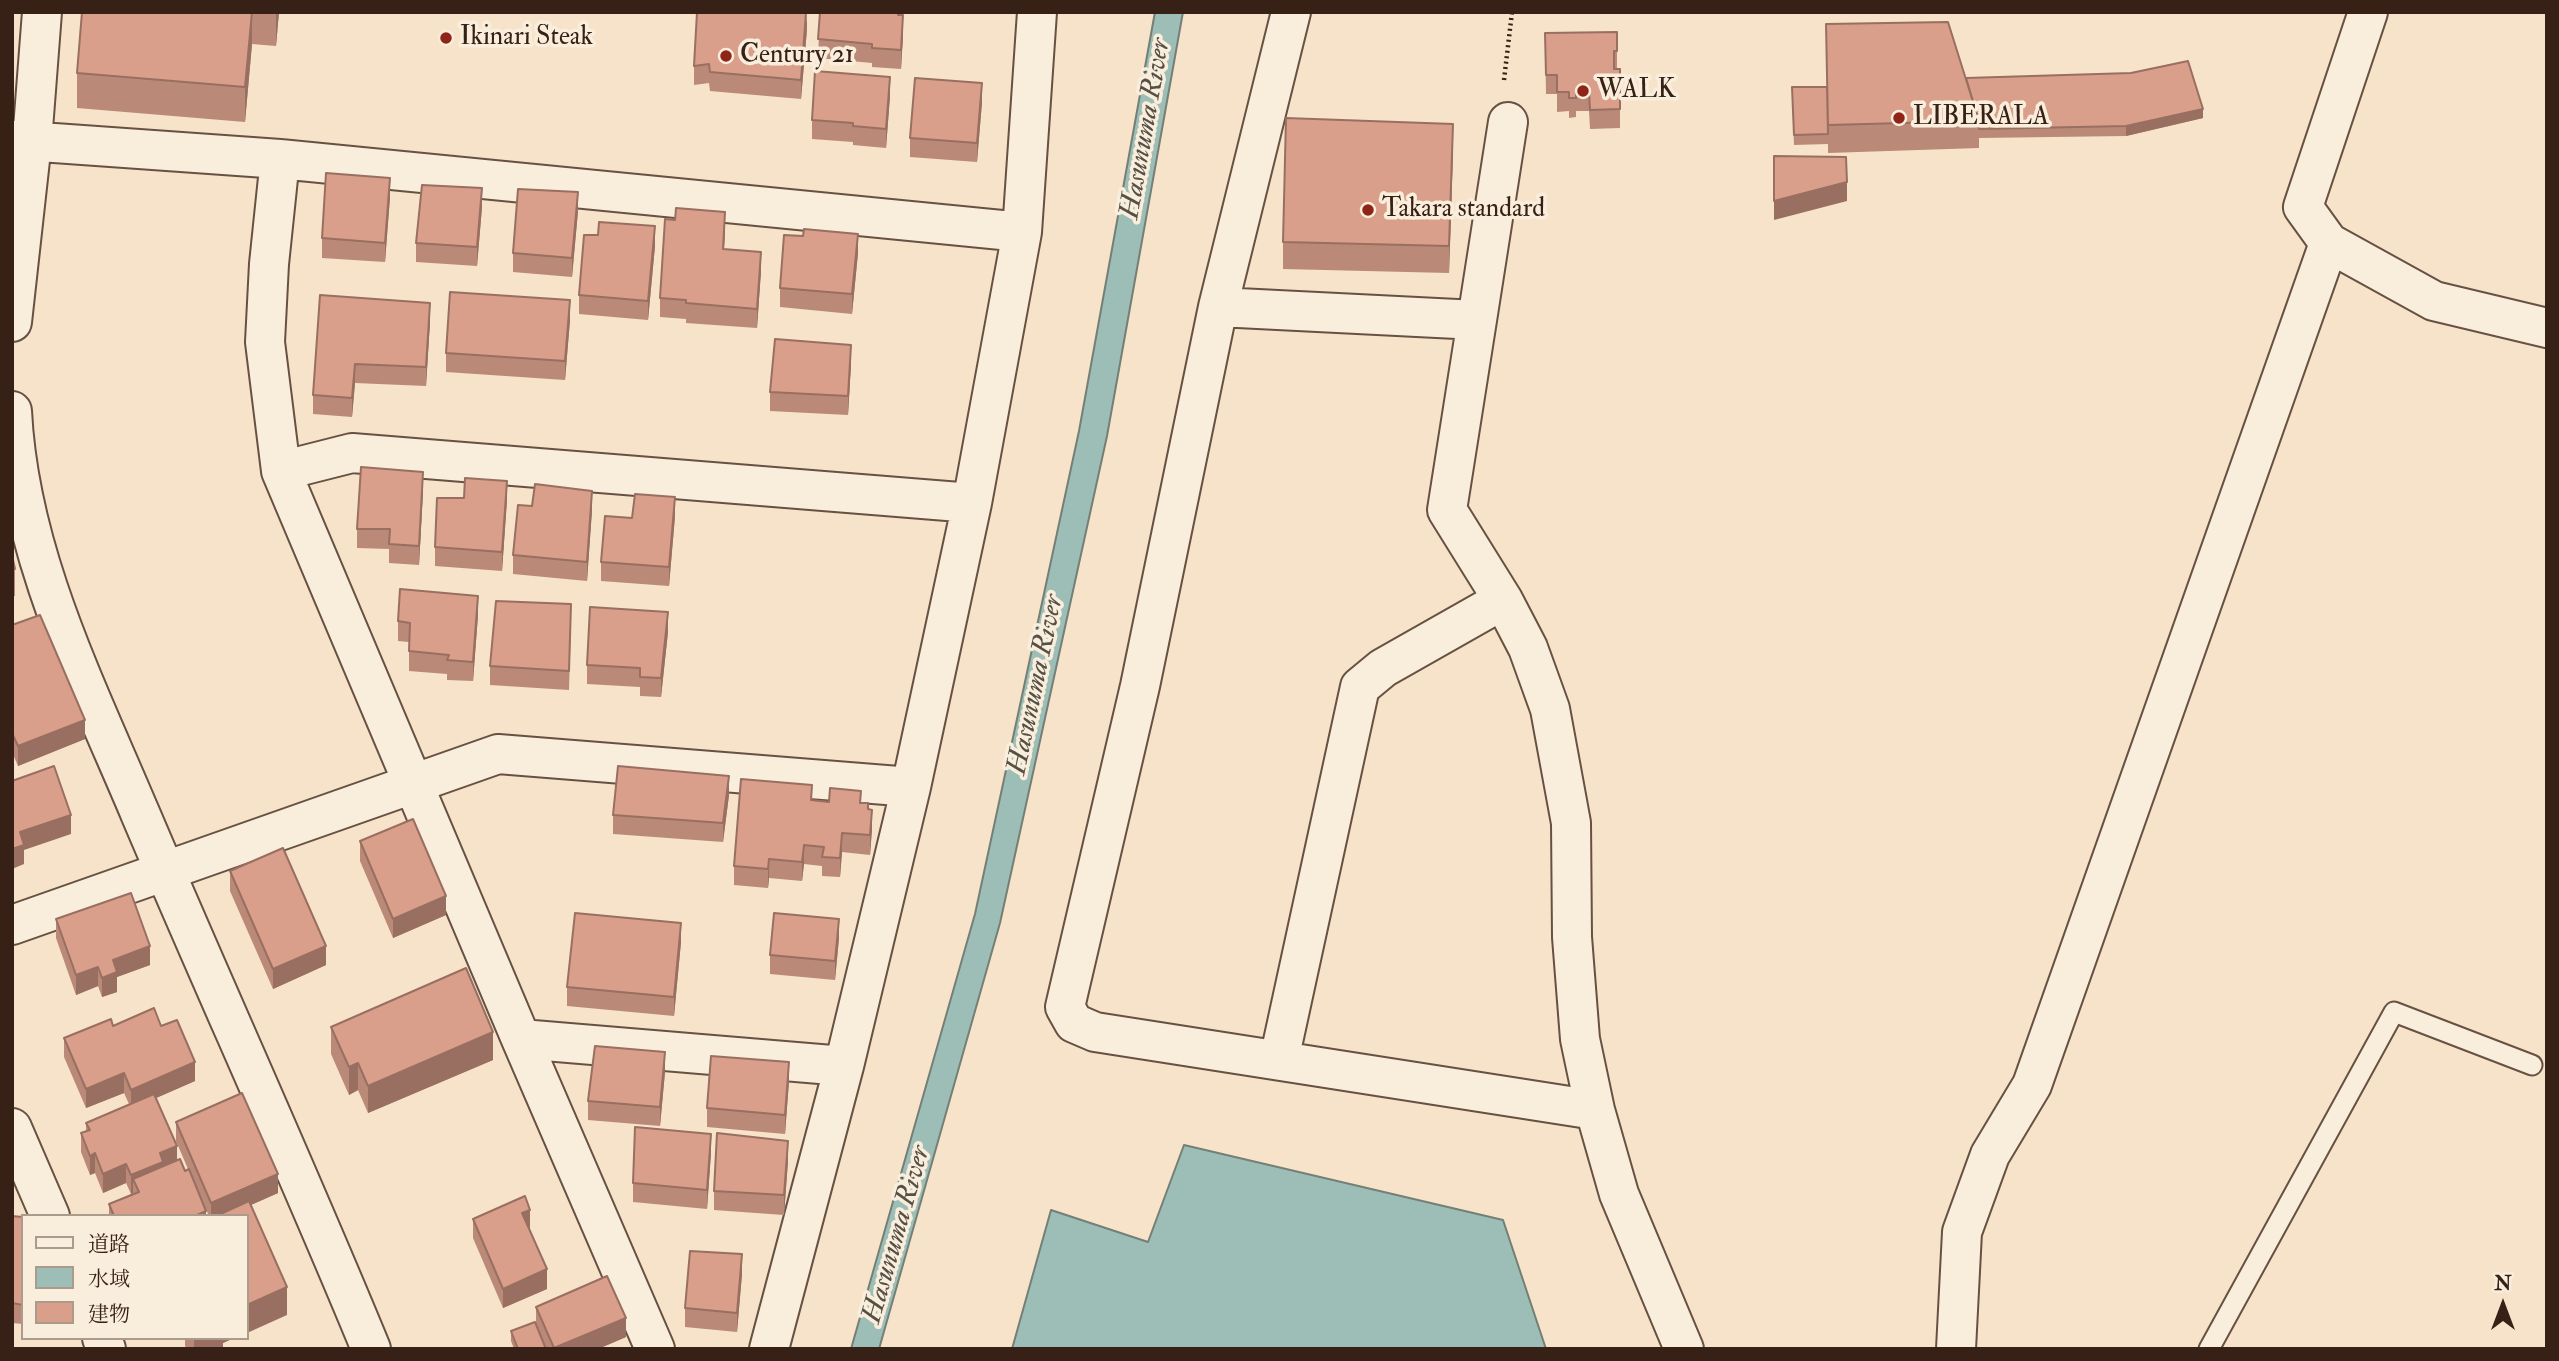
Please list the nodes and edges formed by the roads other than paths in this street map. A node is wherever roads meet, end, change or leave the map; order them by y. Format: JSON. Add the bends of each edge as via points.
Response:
{"nodes":[{"id":1,"x":42,"y":12,"type":"edge"},
{"id":2,"x":1037,"y":12,"type":"edge"},
{"id":3,"x":1292,"y":12,"type":"edge"},
{"id":4,"x":2368,"y":12,"type":"edge"},
{"id":5,"x":1507,"y":122,"type":"road end"},
{"id":6,"x":22,"y":141,"type":"edge"},
{"id":7,"x":280,"y":159,"type":"junction"},
{"id":8,"x":1022,"y":232,"type":"junction"},
{"id":9,"x":2329,"y":243,"type":"junction"},
{"id":10,"x":1218,"y":307,"type":"junction"},
{"id":11,"x":1477,"y":320,"type":"junction"},
{"id":12,"x":12,"y":322,"type":"edge"},
{"id":13,"x":2547,"y":327,"type":"edge"},
{"id":14,"x":12,"y":411,"type":"edge"},
{"id":15,"x":281,"y":471,"type":"junction"},
{"id":16,"x":972,"y":503,"type":"junction"},
{"id":17,"x":1503,"y":600,"type":"junction"},
{"id":18,"x":414,"y":784,"type":"junction"},
{"id":19,"x":911,"y":787,"type":"junction"},
{"id":20,"x":165,"y":872,"type":"junction"},
{"id":21,"x":12,"y":925,"type":"edge"},
{"id":22,"x":521,"y":1039,"type":"junction"},
{"id":23,"x":1279,"y":1060,"type":"junction"},
{"id":24,"x":2532,"y":1065,"type":"dead end"},
{"id":25,"x":844,"y":1066,"type":"junction"},
{"id":26,"x":1595,"y":1111,"type":"junction"},
{"id":27,"x":12,"y":1128,"type":"edge"},
{"id":28,"x":49,"y":1214,"type":"edge"},
{"id":29,"x":371,"y":1349,"type":"edge"},
{"id":30,"x":655,"y":1349,"type":"edge"},
{"id":31,"x":769,"y":1349,"type":"edge"},
{"id":32,"x":1684,"y":1349,"type":"edge"},
{"id":33,"x":1956,"y":1349,"type":"edge"},
{"id":34,"x":2209,"y":1349,"type":"edge"}],
"edges":[{"from":1,"to":6,"type":"street"},
{"from":2,"to":8,"type":"street"},
{"from":3,"to":10,"type":"street"},
{"from":4,"to":9,"type":"street","via":[[2303,207]]},
{"from":5,"to":11,"type":"street"},
{"from":6,"to":7,"type":"street"},
{"from":6,"to":12,"type":"street"},
{"from":7,"to":8,"type":"street"},
{"from":7,"to":15,"type":"street","via":[[265,342]]},
{"from":8,"to":16,"type":"street"},
{"from":9,"to":13,"type":"street","via":[[2434,301]]},
{"from":9,"to":33,"type":"street","via":[[2032,1085],[1990,1155],[1962,1232]]},
{"from":10,"to":11,"type":"street"},
{"from":10,"to":23,"type":"street","via":[[1140,685],[1065,1007],[1074,1023],[1095,1032]]},
{"from":11,"to":17,"type":"street","via":[[1447,510]]},
{"from":14,"to":20,"type":"street","via":[[22,486],[56,611]]},
{"from":15,"to":16,"type":"street","via":[[352,453]]},
{"from":15,"to":18,"type":"street"},
{"from":16,"to":19,"type":"street"},
{"from":17,"to":23,"type":"street","via":[[1383,668],[1360,687]]},
{"from":17,"to":26,"type":"street","via":[[1528,648],[1550,709],[1571,823],[1572,937],[1580,1039]]},
{"from":18,"to":19,"type":"street","via":[[498,754]]},
{"from":18,"to":20,"type":"street"},
{"from":18,"to":22,"type":"street"},
{"from":19,"to":25,"type":"street"},
{"from":20,"to":21,"type":"street"},
{"from":20,"to":29,"type":"street"},
{"from":22,"to":25,"type":"street"},
{"from":22,"to":30,"type":"street"},
{"from":23,"to":26,"type":"street"},
{"from":24,"to":34,"type":"lane","via":[[2394,1012]]},
{"from":25,"to":31,"type":"street"},
{"from":26,"to":32,"type":"street","via":[[1619,1194]]},
{"from":27,"to":28,"type":"street"}]}
